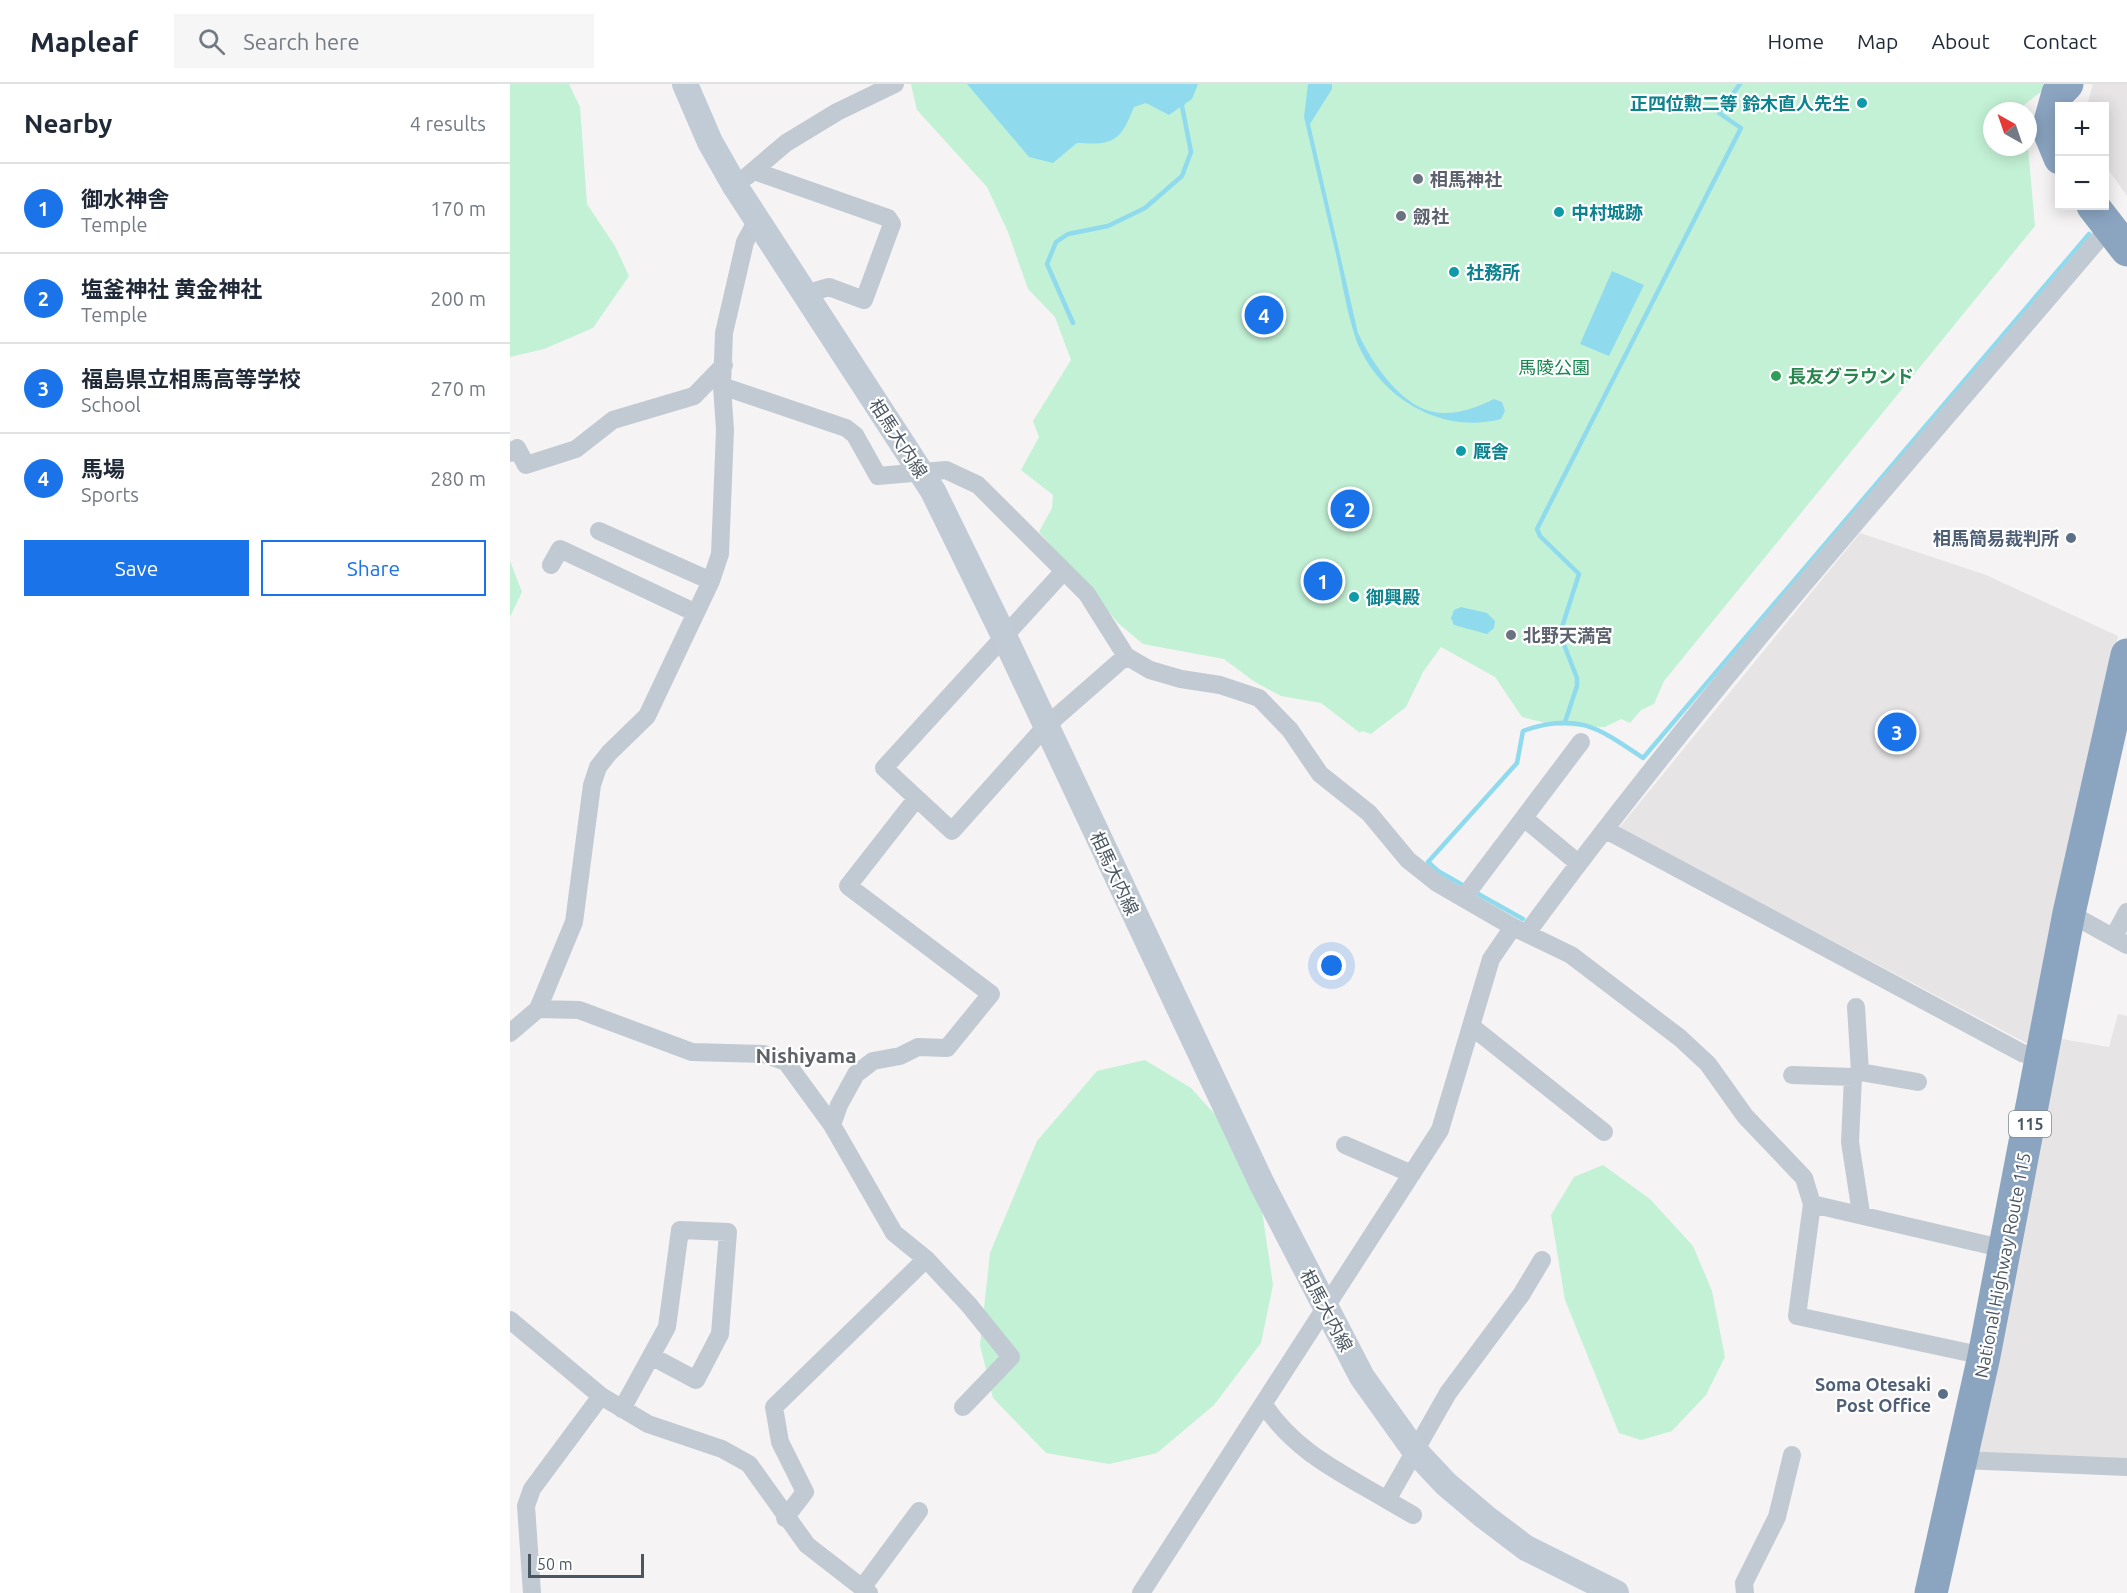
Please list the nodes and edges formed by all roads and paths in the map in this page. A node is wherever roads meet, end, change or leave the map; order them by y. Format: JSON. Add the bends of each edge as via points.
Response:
{"nodes":[{"id":1,"x":685,"y":84,"type":"edge"},
{"id":2,"x":895,"y":84,"type":"edge"},
{"id":3,"x":2067,"y":84,"type":"edge"},
{"id":4,"x":2059,"y":156,"type":"edge"},
{"id":5,"x":744,"y":179,"type":"junction"},
{"id":6,"x":757,"y":220,"type":"junction"},
{"id":7,"x":2110,"y":227,"type":"edge"},
{"id":8,"x":805,"y":294,"type":"junction"},
{"id":9,"x":724,"y":365,"type":"junction"},
{"id":10,"x":722,"y":386,"type":"junction"},
{"id":11,"x":510,"y":453,"type":"edge"},
{"id":12,"x":599,"y":531,"type":"dead end"},
{"id":13,"x":551,"y":565,"type":"dead end"},
{"id":14,"x":1063,"y":572,"type":"junction"},
{"id":15,"x":711,"y":581,"type":"junction"},
{"id":16,"x":696,"y":613,"type":"junction"},
{"id":17,"x":1004,"y":636,"type":"junction"},
{"id":18,"x":1126,"y":656,"type":"junction"},
{"id":19,"x":2127,"y":656,"type":"edge"},
{"id":20,"x":1046,"y":726,"type":"junction"},
{"id":21,"x":1581,"y":742,"type":"dead end"},
{"id":22,"x":916,"y":798,"type":"junction"},
{"id":23,"x":1525,"y":819,"type":"junction"},
{"id":24,"x":1606,"y":830,"type":"junction"},
{"id":25,"x":1578,"y":863,"type":"junction"},
{"id":26,"x":1464,"y":897,"type":"junction"},
{"id":27,"x":2127,"y":912,"type":"edge"},
{"id":28,"x":2069,"y":913,"type":"junction"},
{"id":29,"x":1520,"y":930,"type":"junction"},
{"id":30,"x":2120,"y":940,"type":"edge"},
{"id":31,"x":1856,"y":1007,"type":"dead end"},
{"id":32,"x":538,"y":1009,"type":"junction"},
{"id":33,"x":1471,"y":1026,"type":"junction"},
{"id":34,"x":510,"y":1033,"type":"edge"},
{"id":35,"x":2043,"y":1059,"type":"junction"},
{"id":36,"x":1856,"y":1075,"type":"junction"},
{"id":37,"x":1792,"y":1076,"type":"dead end"},
{"id":38,"x":1917,"y":1082,"type":"dead end"},
{"id":39,"x":832,"y":1125,"type":"junction"},
{"id":40,"x":1604,"y":1132,"type":"dead end"},
{"id":41,"x":1344,"y":1145,"type":"dead end"},
{"id":42,"x":1412,"y":1174,"type":"junction"},
{"id":43,"x":1812,"y":1204,"type":"junction"},
{"id":44,"x":1861,"y":1213,"type":"junction"},
{"id":45,"x":2005,"y":1249,"type":"junction"},
{"id":46,"x":926,"y":1259,"type":"junction"},
{"id":47,"x":1542,"y":1260,"type":"dead end"},
{"id":48,"x":1325,"y":1308,"type":"junction"},
{"id":49,"x":510,"y":1320,"type":"edge"},
{"id":50,"x":651,"y":1356,"type":"junction"},
{"id":51,"x":1984,"y":1356,"type":"junction"},
{"id":52,"x":601,"y":1396,"type":"junction"},
{"id":53,"x":1264,"y":1405,"type":"junction"},
{"id":54,"x":963,"y":1407,"type":"dead end"},
{"id":55,"x":622,"y":1409,"type":"junction"},
{"id":56,"x":1415,"y":1451,"type":"junction"},
{"id":57,"x":1792,"y":1455,"type":"dead end"},
{"id":58,"x":1961,"y":1460,"type":"junction"},
{"id":59,"x":2127,"y":1467,"type":"edge"},
{"id":60,"x":1387,"y":1500,"type":"junction"},
{"id":61,"x":919,"y":1511,"type":"dead end"},
{"id":62,"x":1413,"y":1515,"type":"dead end"},
{"id":63,"x":785,"y":1518,"type":"junction"},
{"id":64,"x":865,"y":1591,"type":"edge"},
{"id":65,"x":532,"y":1593,"type":"edge"},
{"id":66,"x":1141,"y":1593,"type":"edge"},
{"id":67,"x":1617,"y":1593,"type":"edge"},
{"id":68,"x":1745,"y":1593,"type":"edge"},
{"id":69,"x":1931,"y":1593,"type":"edge"}],
"edges":[{"from":1,"to":5,"type":"main road","name":"相馬大内線","via":[[710,142]]},
{"from":2,"to":5,"type":"street","via":[[796,137]]},
{"from":3,"to":4,"type":"highway","via":[[2058,93],[2048,129]]},
{"from":5,"to":6,"type":"main road","name":"相馬大内線"},
{"from":5,"to":8,"type":"street","via":[[888,218],[892,224],[864,300],[829,287]]},
{"from":6,"to":8,"type":"main road","name":"相馬大内線"},
{"from":6,"to":9,"type":"street","via":[[745,242],[724,333]]},
{"from":7,"to":24,"type":"street","via":[[1741,661]]},
{"from":8,"to":17,"type":"main road","name":"相馬大内線","via":[[933,491]]},
{"from":9,"to":10,"type":"street"},
{"from":9,"to":11,"type":"street","via":[[694,396],[613,420],[576,450],[526,465],[517,448]]},
{"from":10,"to":14,"type":"street","via":[[846,428],[855,435],[878,476],[946,470],[978,485]]},
{"from":10,"to":15,"type":"street","via":[[722,525],[720,554]]},
{"from":12,"to":15,"type":"street"},
{"from":13,"to":16,"type":"street","via":[[560,549]]},
{"from":14,"to":17,"type":"street"},
{"from":14,"to":18,"type":"street","via":[[1087,594]]},
{"from":15,"to":16,"type":"street"},
{"from":16,"to":32,"type":"street","via":[[647,716],[598,767],[592,785],[574,922]]},
{"from":17,"to":20,"type":"main road","name":"相馬大内線"},
{"from":17,"to":22,"type":"street","via":[[884,768]]},
{"from":18,"to":20,"type":"street"},
{"from":18,"to":26,"type":"street","via":[[1150,670],[1259,698],[1290,730],[1320,774],[1370,813],[1408,860],[1437,883]]},
{"from":19,"to":28,"type":"highway","name":"National Highway Route 115","number":"115"},
{"from":20,"to":22,"type":"street","via":[[952,831]]},
{"from":20,"to":48,"type":"main road","name":"相馬大内線","via":[[1257,1174]]},
{"from":21,"to":23,"type":"street"},
{"from":22,"to":39,"type":"street","via":[[848,886],[991,994],[947,1048],[918,1047],[900,1056],[873,1061],[856,1074]]},
{"from":23,"to":25,"type":"street"},
{"from":23,"to":26,"type":"street"},
{"from":24,"to":25,"type":"street"},
{"from":24,"to":35,"type":"street","via":[[2022,1053]]},
{"from":25,"to":29,"type":"street"},
{"from":26,"to":29,"type":"street"},
{"from":27,"to":30,"type":"street"},
{"from":28,"to":30,"type":"street"},
{"from":28,"to":35,"type":"highway","name":"National Highway Route 115","number":"115"},
{"from":29,"to":33,"type":"street","via":[[1491,958]]},
{"from":29,"to":43,"type":"street","via":[[1571,954],[1708,1064],[1745,1116],[1804,1178]]},
{"from":31,"to":36,"type":"street"},
{"from":32,"to":34,"type":"street"},
{"from":32,"to":39,"type":"street","via":[[579,1010],[693,1052],[764,1054],[786,1062]]},
{"from":33,"to":40,"type":"street"},
{"from":33,"to":42,"type":"street","via":[[1440,1130]]},
{"from":35,"to":45,"type":"highway","name":"National Highway Route 115","number":"115"},
{"from":36,"to":37,"type":"street"},
{"from":36,"to":38,"type":"street"},
{"from":36,"to":44,"type":"street","via":[[1850,1142]]},
{"from":39,"to":46,"type":"street","via":[[894,1233]]},
{"from":41,"to":42,"type":"street"},
{"from":42,"to":48,"type":"street"},
{"from":43,"to":44,"type":"street"},
{"from":43,"to":51,"type":"street","via":[[1797,1316]]},
{"from":44,"to":45,"type":"street"},
{"from":45,"to":51,"type":"highway","name":"National Highway Route 115","number":"115"},
{"from":46,"to":54,"type":"street","via":[[1011,1357]]},
{"from":46,"to":63,"type":"street","via":[[774,1407],[780,1442],[805,1492]]},
{"from":47,"to":56,"type":"street","via":[[1521,1295],[1448,1393]]},
{"from":48,"to":53,"type":"street"},
{"from":48,"to":56,"type":"main road","name":"相馬大内線","via":[[1362,1377]]},
{"from":49,"to":52,"type":"street"},
{"from":50,"to":50,"type":"street","via":[[667,1327],[680,1230],[728,1232],[720,1334],[696,1380]]},
{"from":50,"to":55,"type":"street"},
{"from":51,"to":58,"type":"highway","name":"National Highway Route 115","number":"115"},
{"from":52,"to":55,"type":"street"},
{"from":52,"to":65,"type":"street","via":[[532,1489],[526,1506]]},
{"from":53,"to":60,"type":"street","via":[[1280,1428],[1304,1450]]},
{"from":53,"to":66,"type":"street"},
{"from":55,"to":63,"type":"street","via":[[648,1424],[722,1449],[749,1464],[768,1487]]},
{"from":56,"to":60,"type":"street"},
{"from":56,"to":67,"type":"main road","name":"相馬大内線","via":[[1446,1484],[1527,1548]]},
{"from":57,"to":68,"type":"street","via":[[1777,1517],[1744,1584]]},
{"from":58,"to":59,"type":"street"},
{"from":58,"to":69,"type":"highway","name":"National Highway Route 115","number":"115"},
{"from":60,"to":62,"type":"street"},
{"from":61,"to":64,"type":"street"},
{"from":63,"to":64,"type":"street","via":[[807,1545]]}]}
